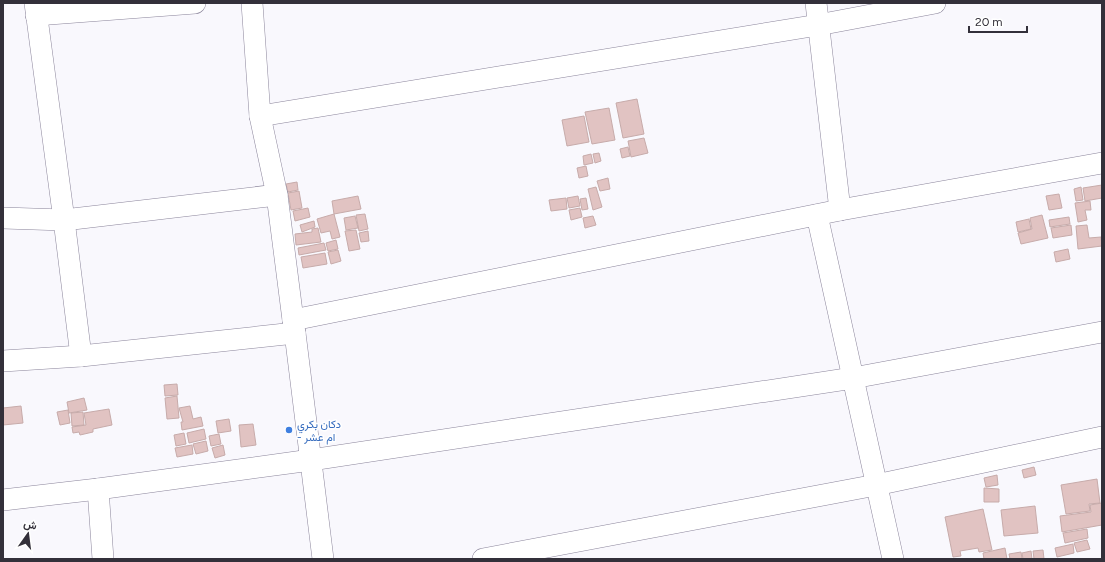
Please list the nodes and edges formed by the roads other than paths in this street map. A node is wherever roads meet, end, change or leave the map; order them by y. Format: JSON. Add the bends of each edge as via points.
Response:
{"nodes":[{"id":1,"x":195,"y":3,"type":"edge"},
{"id":2,"x":252,"y":3,"type":"edge"},
{"id":3,"x":816,"y":3,"type":"edge"},
{"id":4,"x":935,"y":3,"type":"edge"},
{"id":5,"x":36,"y":9,"type":"edge"},
{"id":6,"x":818,"y":25,"type":"junction"},
{"id":7,"x":260,"y":116,"type":"junction"},
{"id":8,"x":1102,"y":163,"type":"edge"},
{"id":9,"x":277,"y":195,"type":"junction"},
{"id":10,"x":840,"y":210,"type":"junction"},
{"id":11,"x":817,"y":215,"type":"junction"},
{"id":12,"x":3,"y":218,"type":"edge"},
{"id":13,"x":64,"y":220,"type":"junction"},
{"id":14,"x":294,"y":326,"type":"junction"},
{"id":15,"x":1102,"y":332,"type":"edge"},
{"id":16,"x":81,"y":356,"type":"junction"},
{"id":17,"x":3,"y":361,"type":"edge"},
{"id":18,"x":853,"y":378,"type":"junction"},
{"id":19,"x":1102,"y":437,"type":"edge"},
{"id":20,"x":311,"y":460,"type":"junction"},
{"id":21,"x":876,"y":485,"type":"junction"},
{"id":22,"x":98,"y":489,"type":"junction"},
{"id":23,"x":3,"y":500,"type":"edge"},
{"id":24,"x":103,"y":559,"type":"edge"},
{"id":25,"x":323,"y":559,"type":"edge"},
{"id":26,"x":483,"y":559,"type":"edge"},
{"id":27,"x":893,"y":559,"type":"edge"}],
"edges":[{"from":1,"to":5,"type":"street"},
{"from":2,"to":7,"type":"street"},
{"from":3,"to":6,"type":"street"},
{"from":4,"to":6,"type":"street"},
{"from":5,"to":13,"type":"street"},
{"from":6,"to":7,"type":"street"},
{"from":6,"to":10,"type":"street"},
{"from":7,"to":9,"type":"street"},
{"from":8,"to":10,"type":"street"},
{"from":9,"to":13,"type":"street"},
{"from":9,"to":14,"type":"street"},
{"from":10,"to":11,"type":"street"},
{"from":11,"to":14,"type":"street"},
{"from":11,"to":18,"type":"street"},
{"from":12,"to":13,"type":"street"},
{"from":13,"to":16,"type":"street"},
{"from":14,"to":16,"type":"street"},
{"from":14,"to":20,"type":"street"},
{"from":15,"to":18,"type":"street"},
{"from":16,"to":17,"type":"street"},
{"from":18,"to":20,"type":"street"},
{"from":18,"to":21,"type":"street"},
{"from":19,"to":21,"type":"street"},
{"from":20,"to":22,"type":"street"},
{"from":20,"to":25,"type":"street"},
{"from":21,"to":26,"type":"street"},
{"from":21,"to":27,"type":"street"},
{"from":22,"to":23,"type":"street"},
{"from":22,"to":24,"type":"street"}]}
